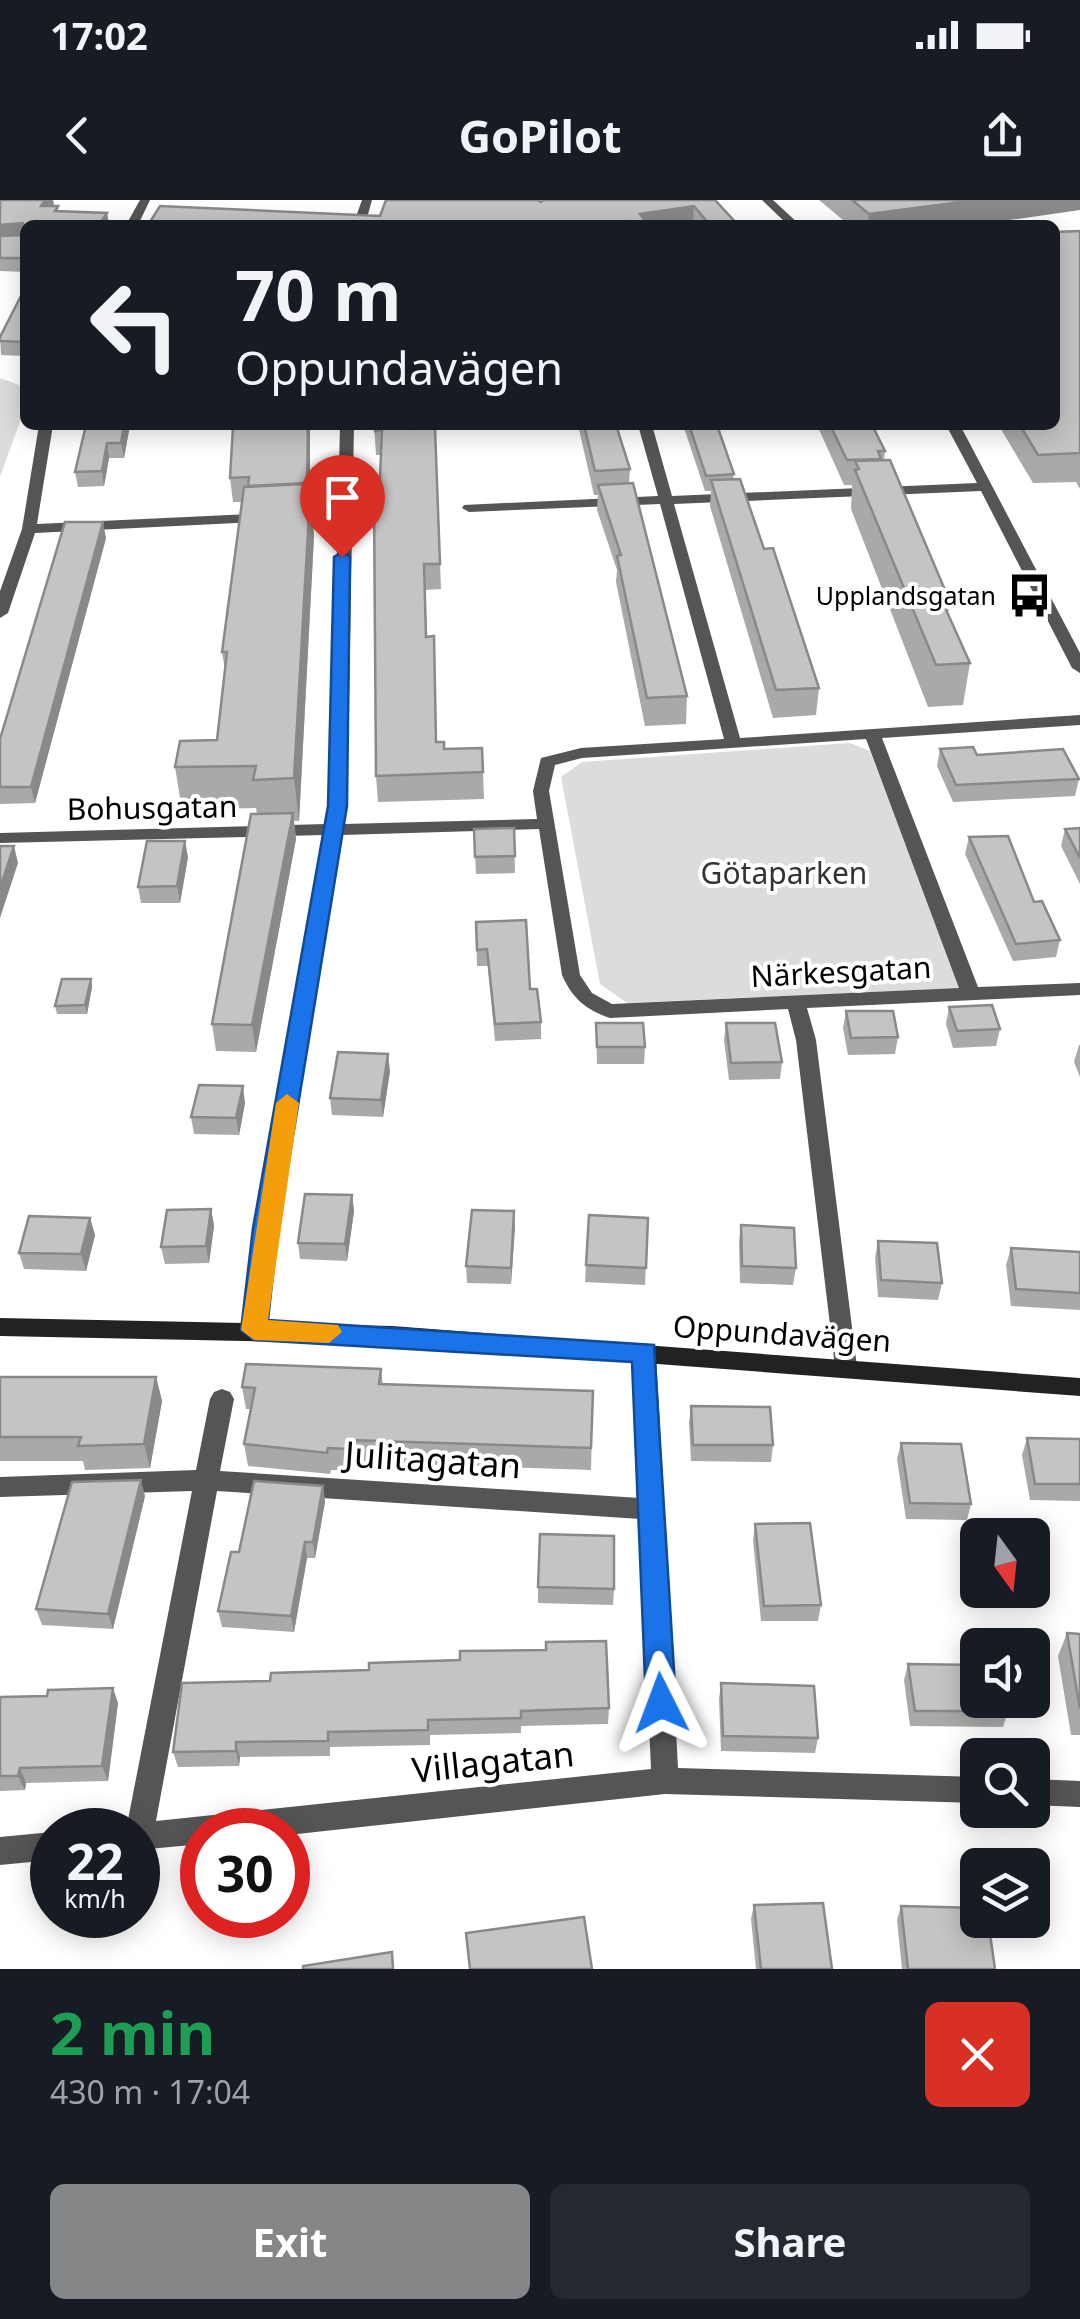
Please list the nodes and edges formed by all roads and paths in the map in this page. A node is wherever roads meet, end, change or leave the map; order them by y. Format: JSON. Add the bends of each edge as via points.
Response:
{"nodes":[{"id":1,"x":767,"y":200,"type":"edge"},
{"id":2,"x":788,"y":220,"type":"edge"},
{"id":3,"x":45,"y":430,"type":"edge"},
{"id":4,"x":347,"y":430,"type":"edge"},
{"id":5,"x":646,"y":430,"type":"edge"},
{"id":6,"x":956,"y":430,"type":"edge"},
{"id":7,"x":985,"y":487,"type":"junction"},
{"id":8,"x":666,"y":500,"type":"junction"},
{"id":9,"x":470,"y":508,"type":"dead end"},
{"id":10,"x":343,"y":514,"type":"junction"},
{"id":11,"x":29,"y":528,"type":"junction"},
{"id":12,"x":0,"y":614,"type":"edge"},
{"id":13,"x":1080,"y":668,"type":"edge"},
{"id":14,"x":1080,"y":720,"type":"edge"},
{"id":15,"x":872,"y":734,"type":"junction"},
{"id":16,"x":733,"y":742,"type":"junction"},
{"id":17,"x":545,"y":824,"type":"junction"},
{"id":18,"x":332,"y":830,"type":"junction"},
{"id":19,"x":0,"y":838,"type":"edge"},
{"id":20,"x":1080,"y":989,"type":"edge"},
{"id":21,"x":971,"y":994,"type":"junction"},
{"id":22,"x":796,"y":1004,"type":"junction"},
{"id":23,"x":0,"y":1327,"type":"edge"},
{"id":24,"x":254,"y":1330,"type":"junction"},
{"id":25,"x":645,"y":1353,"type":"junction"},
{"id":26,"x":846,"y":1367,"type":"junction"},
{"id":27,"x":1080,"y":1387,"type":"edge"},
{"id":28,"x":222,"y":1399,"type":"dead end"},
{"id":29,"x":208,"y":1480,"type":"junction"},
{"id":30,"x":0,"y":1486,"type":"edge"},
{"id":31,"x":652,"y":1509,"type":"junction"},
{"id":32,"x":664,"y":1781,"type":"junction"},
{"id":33,"x":960,"y":1789,"type":"edge"},
{"id":34,"x":1050,"y":1793,"type":"edge"},
{"id":35,"x":1080,"y":1794,"type":"edge"},
{"id":36,"x":144,"y":1808,"type":"edge"},
{"id":37,"x":160,"y":1834,"type":"edge"},
{"id":38,"x":30,"y":1848,"type":"edge"},
{"id":39,"x":0,"y":1851,"type":"edge"}],
"edges":[{"from":1,"to":2,"type":"street"},
{"from":3,"to":11,"type":"street"},
{"from":4,"to":10,"type":"street"},
{"from":5,"to":8,"type":"street"},
{"from":6,"to":7,"type":"street"},
{"from":7,"to":8,"type":"street"},
{"from":7,"to":13,"type":"street"},
{"from":8,"to":9,"type":"street"},
{"from":8,"to":16,"type":"street"},
{"from":10,"to":11,"type":"street"},
{"from":10,"to":18,"type":"street","via":[[338,806]]},
{"from":11,"to":12,"type":"street"},
{"from":14,"to":15,"type":"street"},
{"from":15,"to":16,"type":"street"},
{"from":15,"to":21,"type":"street"},
{"from":16,"to":17,"type":"street","via":[[546,762]]},
{"from":17,"to":18,"type":"street","name":"Bohusgatan"},
{"from":17,"to":22,"type":"street","name":"Närkesgatan","via":[[577,990],[606,1009]]},
{"from":18,"to":19,"type":"street","name":"Bohusgatan"},
{"from":18,"to":24,"type":"street"},
{"from":20,"to":21,"type":"street","name":"Närkesgatan"},
{"from":21,"to":22,"type":"street","name":"Närkesgatan"},
{"from":22,"to":26,"type":"street"},
{"from":23,"to":24,"type":"main road","name":"Oppundavägen"},
{"from":24,"to":25,"type":"main road","name":"Oppundavägen"},
{"from":25,"to":26,"type":"main road","name":"Oppundavägen"},
{"from":25,"to":31,"type":"street"},
{"from":26,"to":27,"type":"main road","name":"Oppundavägen"},
{"from":28,"to":29,"type":"street"},
{"from":29,"to":30,"type":"street","name":"Julitagatan"},
{"from":29,"to":31,"type":"street","name":"Julitagatan"},
{"from":29,"to":36,"type":"street"},
{"from":31,"to":32,"type":"street"},
{"from":32,"to":33,"type":"street","name":"Villagatan"},
{"from":32,"to":37,"type":"street","name":"Villagatan"},
{"from":34,"to":35,"type":"street"},
{"from":38,"to":39,"type":"street"}]}
